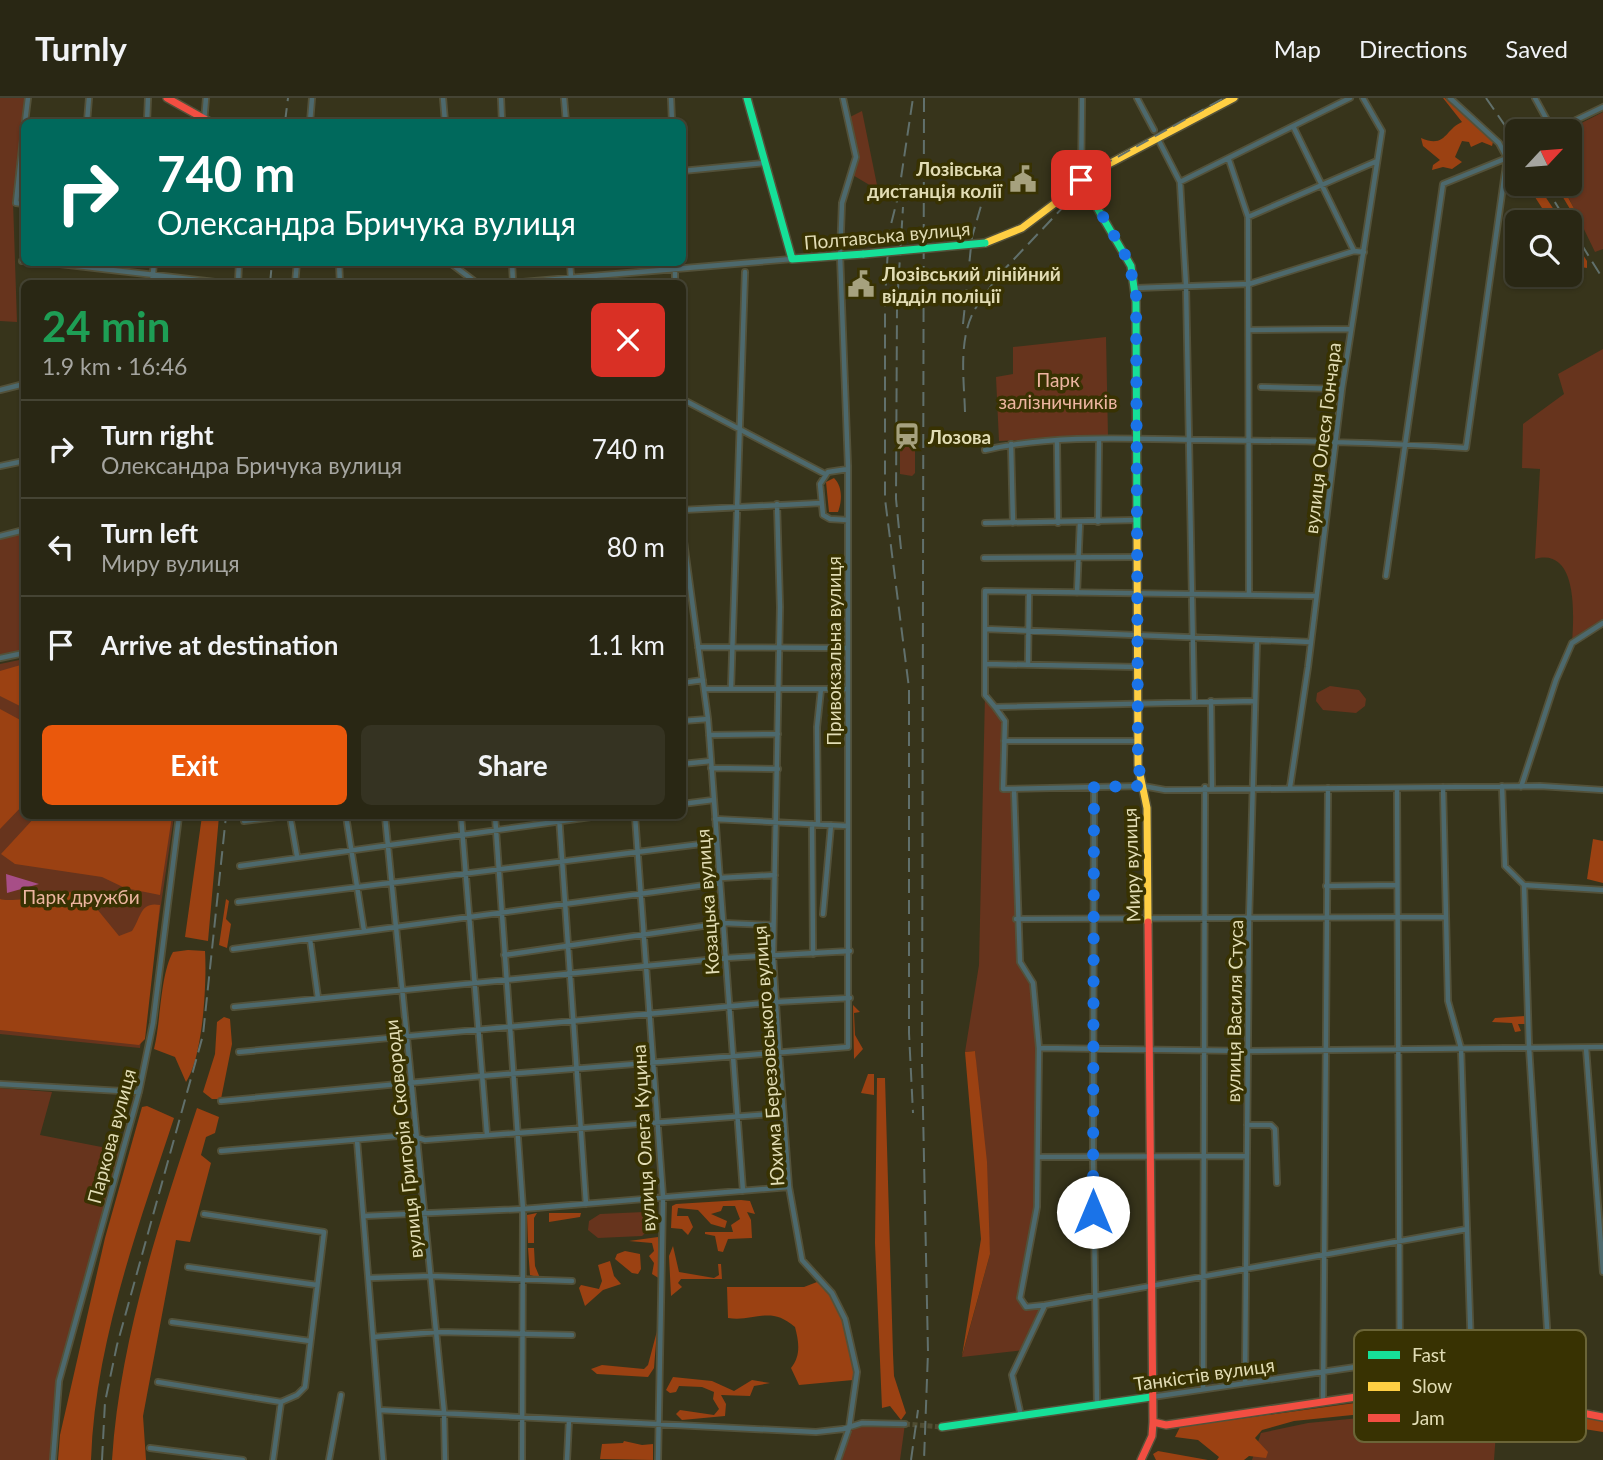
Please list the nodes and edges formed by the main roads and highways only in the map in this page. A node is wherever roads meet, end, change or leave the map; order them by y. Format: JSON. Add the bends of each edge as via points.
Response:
{"nodes":[{"id":1,"x":167,"y":98,"type":"edge"},
{"id":2,"x":747,"y":98,"type":"edge"},
{"id":3,"x":1234,"y":98,"type":"edge"},
{"id":4,"x":203,"y":119,"type":"edge"},
{"id":5,"x":1081,"y":180,"type":"junction"},
{"id":6,"x":1354,"y":1396,"type":"edge"},
{"id":7,"x":1151,"y":1397,"type":"junction"},
{"id":8,"x":1153,"y":1422,"type":"junction"},
{"id":9,"x":942,"y":1427,"type":"tunnel mouth"},
{"id":10,"x":1141,"y":1460,"type":"edge"}],
"edges":[{"from":1,"to":4,"type":"main road"},
{"from":2,"to":5,"type":"main road","name":"Полтавська вулиця","bridge":true,"via":[[792,259],[1003,240]]},
{"from":3,"to":5,"type":"main road","name":"Полтавська вулиця"},
{"from":5,"to":7,"type":"main road","name":"Миру вулиця","via":[[1124,252],[1136,288],[1138,765],[1147,808]]},
{"from":6,"to":8,"type":"main road","via":[[1166,1425]]},
{"from":7,"to":8,"type":"main road","name":"Миру вулиця"},
{"from":7,"to":9,"type":"main road","name":"Танкістів вулиця"},
{"from":8,"to":10,"type":"main road"}]}
